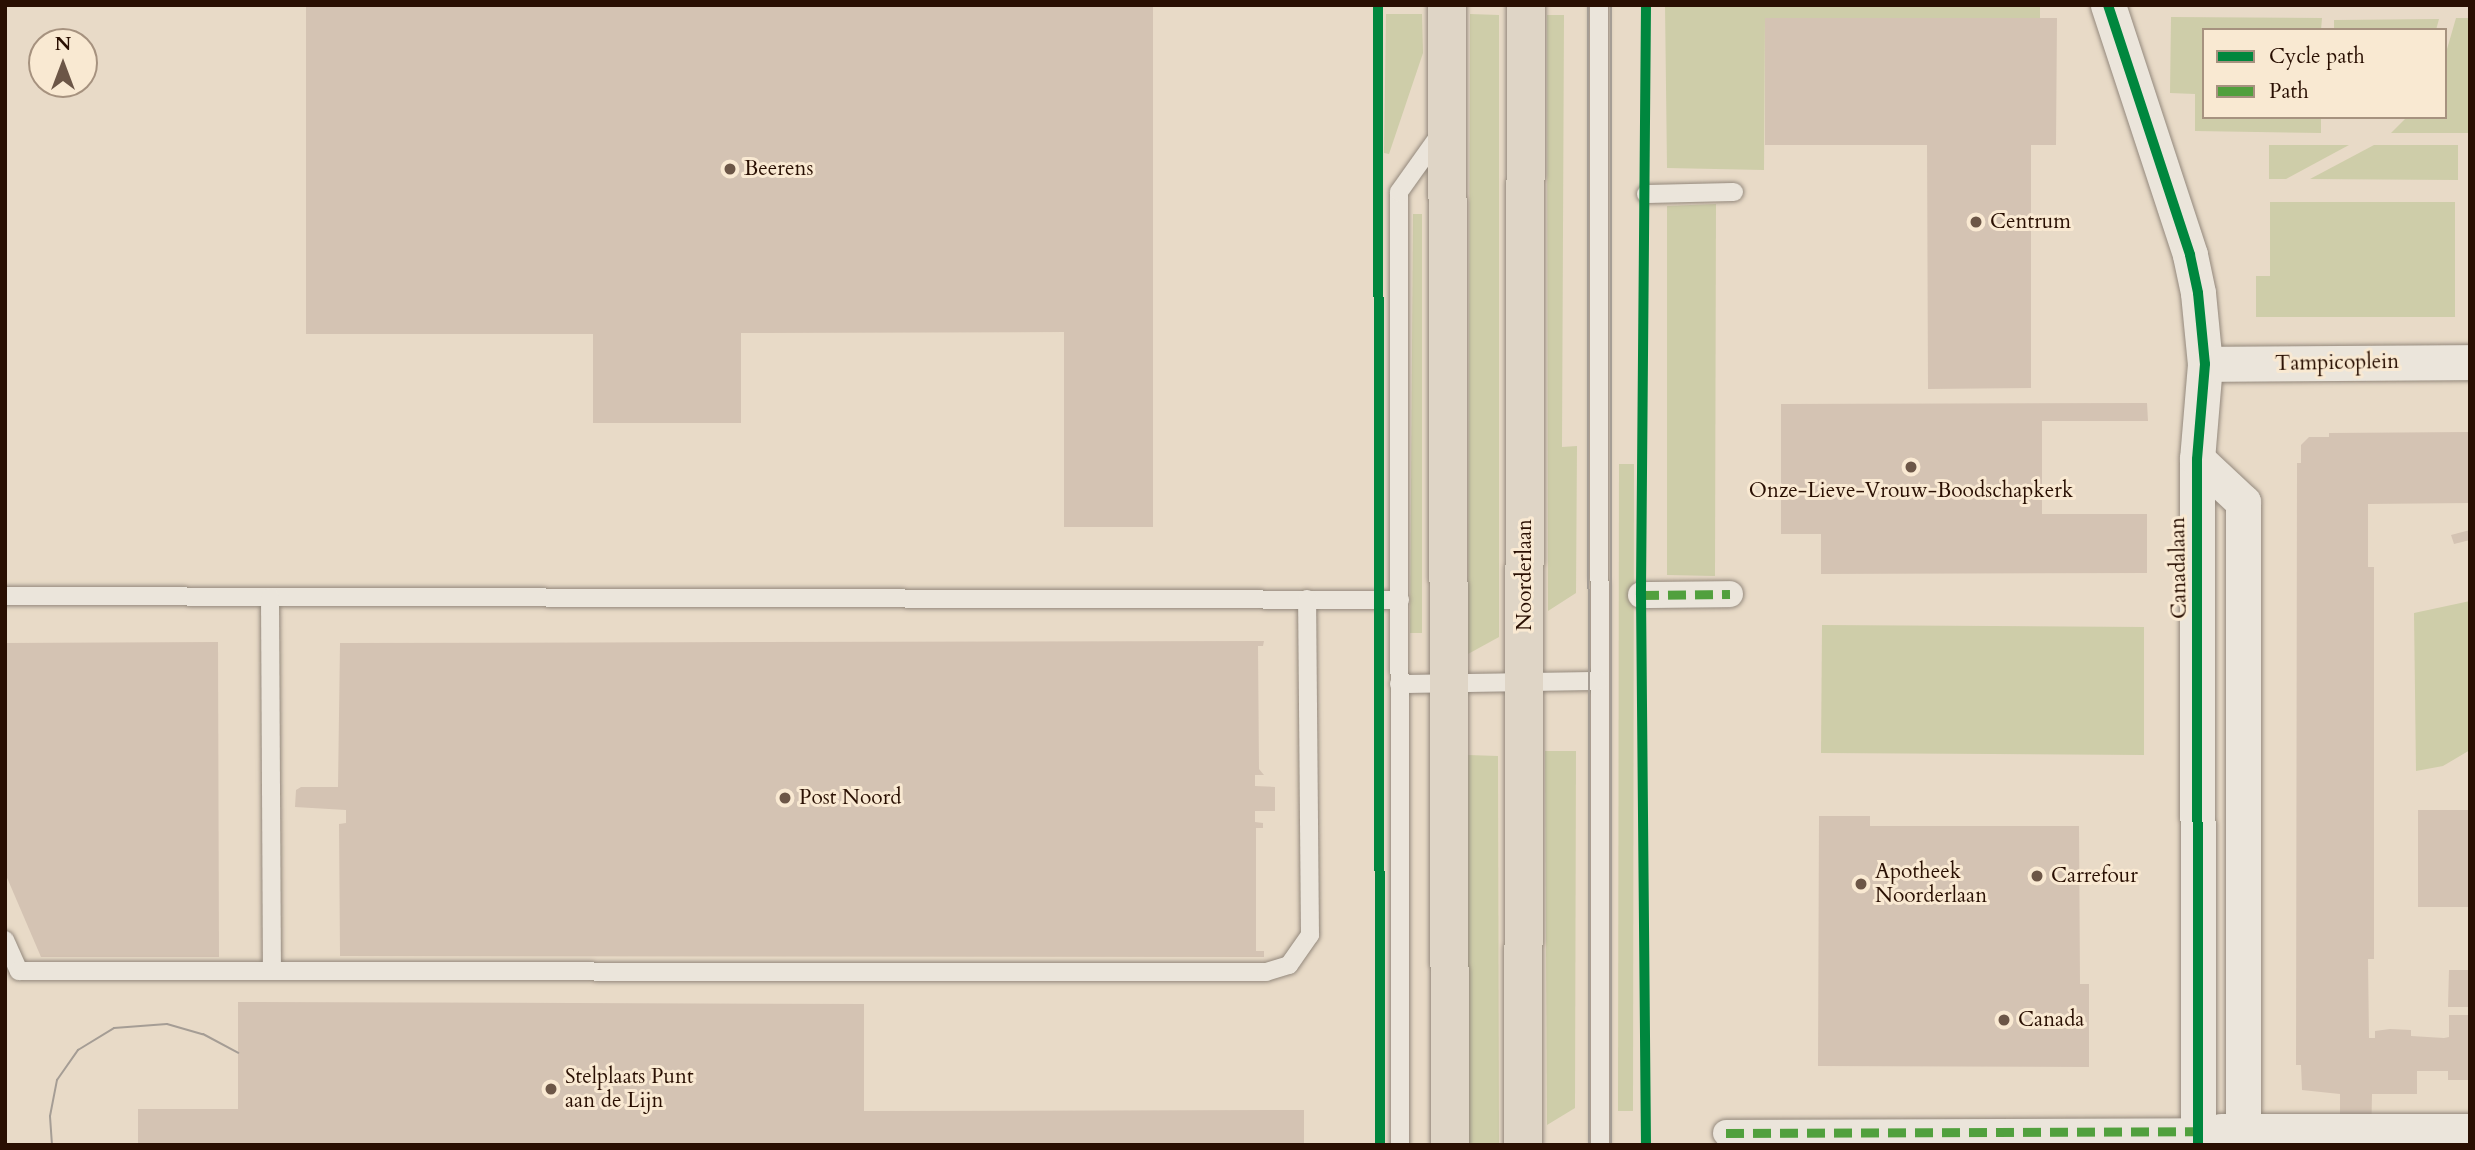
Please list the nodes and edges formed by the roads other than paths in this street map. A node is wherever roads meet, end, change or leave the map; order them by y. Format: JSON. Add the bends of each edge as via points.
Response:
{"nodes":[{"id":1,"x":1447,"y":5,"type":"edge"},
{"id":2,"x":1526,"y":5,"type":"edge"},
{"id":3,"x":1599,"y":5,"type":"edge"},
{"id":4,"x":2108,"y":5,"type":"edge"},
{"id":5,"x":1447,"y":125,"type":"junction"},
{"id":6,"x":1734,"y":192,"type":"dead end"},
{"id":7,"x":1646,"y":194,"type":"dead end"},
{"id":8,"x":2470,"y":362,"type":"edge"},
{"id":9,"x":2205,"y":364,"type":"junction"},
{"id":10,"x":2197,"y":459,"type":"junction"},
{"id":11,"x":1731,"y":594,"type":"dead end"},
{"id":12,"x":1642,"y":595,"type":"dead end"},
{"id":13,"x":5,"y":596,"type":"edge"},
{"id":14,"x":270,"y":597,"type":"junction"},
{"id":15,"x":1307,"y":599,"type":"junction"},
{"id":16,"x":1400,"y":600,"type":"junction"},
{"id":17,"x":1599,"y":681,"type":"junction"},
{"id":18,"x":1524,"y":682,"type":"junction"},
{"id":19,"x":1446,"y":683,"type":"junction"},
{"id":20,"x":1399,"y":684,"type":"junction"},
{"id":21,"x":5,"y":940,"type":"edge"},
{"id":22,"x":272,"y":971,"type":"junction"},
{"id":23,"x":2470,"y":1131,"type":"edge"},
{"id":24,"x":1726,"y":1133,"type":"dead end"},
{"id":25,"x":2199,"y":1138,"type":"edge"},
{"id":26,"x":2243,"y":1138,"type":"edge"},
{"id":27,"x":1400,"y":1145,"type":"edge"},
{"id":28,"x":1450,"y":1145,"type":"edge"},
{"id":29,"x":1523,"y":1145,"type":"edge"},
{"id":30,"x":1600,"y":1145,"type":"edge"}],
"edges":[{"from":1,"to":5,"type":"main road"},
{"from":2,"to":18,"type":"main road","name":"Noorderlaan"},
{"from":3,"to":17,"type":"lane"},
{"from":4,"to":9,"type":"street","name":"Canadalaan","via":[[2190,255],[2199,293]]},
{"from":5,"to":16,"type":"lane","via":[[1399,192]]},
{"from":5,"to":19,"type":"main road"},
{"from":6,"to":7,"type":"lane"},
{"from":8,"to":9,"type":"street","name":"Tampicoplein"},
{"from":9,"to":10,"type":"street","name":"Canadalaan"},
{"from":10,"to":25,"type":"street","name":"Canadalaan"},
{"from":10,"to":26,"type":"street","via":[[2243,502]]},
{"from":11,"to":12,"type":"street"},
{"from":13,"to":14,"type":"lane"},
{"from":14,"to":15,"type":"lane"},
{"from":14,"to":22,"type":"lane"},
{"from":15,"to":16,"type":"lane"},
{"from":15,"to":22,"type":"lane","via":[[1312,907],[1310,935],[1289,965],[1266,972]]},
{"from":16,"to":20,"type":"lane"},
{"from":17,"to":18,"type":"lane"},
{"from":17,"to":30,"type":"lane"},
{"from":18,"to":19,"type":"lane"},
{"from":18,"to":29,"type":"main road","name":"Noorderlaan"},
{"from":19,"to":20,"type":"lane"},
{"from":19,"to":28,"type":"main road"},
{"from":20,"to":27,"type":"lane"},
{"from":21,"to":22,"type":"lane","via":[[19,971]]},
{"from":23,"to":26,"type":"street"},
{"from":24,"to":25,"type":"street"},
{"from":25,"to":26,"type":"street"}]}
